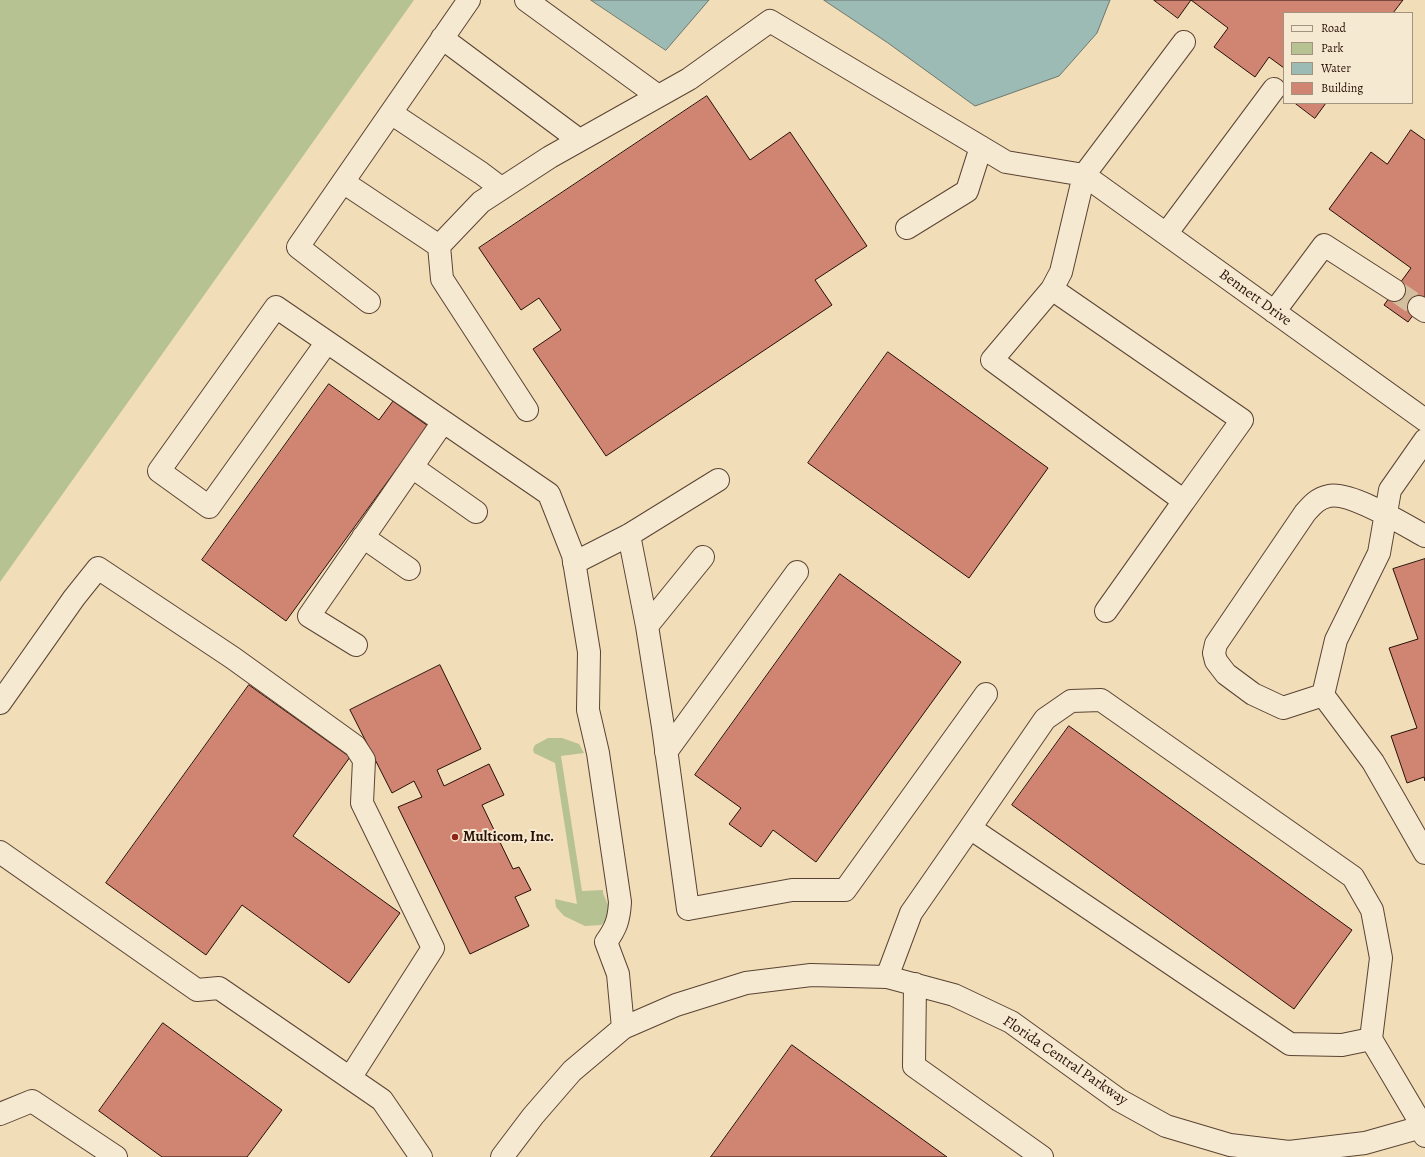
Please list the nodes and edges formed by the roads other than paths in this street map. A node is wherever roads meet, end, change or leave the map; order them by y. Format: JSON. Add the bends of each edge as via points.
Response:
{"nodes":[{"id":1,"x":469,"y":0,"type":"edge"},
{"id":2,"x":526,"y":0,"type":"edge"},
{"id":3,"x":442,"y":38,"type":"junction"},
{"id":4,"x":1184,"y":42,"type":"dead end"},
{"id":5,"x":1274,"y":89,"type":"dead end"},
{"id":6,"x":658,"y":96,"type":"junction"},
{"id":7,"x":390,"y":113,"type":"junction"},
{"id":8,"x":579,"y":140,"type":"junction"},
{"id":9,"x":981,"y":147,"type":"junction"},
{"id":10,"x":1084,"y":175,"type":"junction"},
{"id":11,"x":343,"y":182,"type":"junction"},
{"id":12,"x":501,"y":188,"type":"junction"},
{"id":13,"x":907,"y":228,"type":"dead end"},
{"id":14,"x":1166,"y":234,"type":"junction"},
{"id":15,"x":439,"y":246,"type":"junction"},
{"id":16,"x":1052,"y":289,"type":"junction"},
{"id":17,"x":1394,"y":290,"type":"tunnel mouth"},
{"id":18,"x":369,"y":302,"type":"dead end"},
{"id":19,"x":1274,"y":312,"type":"junction"},
{"id":20,"x":327,"y":342,"type":"junction"},
{"id":21,"x":527,"y":410,"type":"dead end"},
{"id":22,"x":1425,"y":420,"type":"edge"},
{"id":23,"x":443,"y":422,"type":"junction"},
{"id":24,"x":1425,"y":440,"type":"edge"},
{"id":25,"x":412,"y":467,"type":"junction"},
{"id":26,"x":718,"y":480,"type":"dead end"},
{"id":27,"x":1184,"y":501,"type":"junction"},
{"id":28,"x":476,"y":512,"type":"dead end"},
{"id":29,"x":1386,"y":514,"type":"junction"},
{"id":30,"x":630,"y":535,"type":"junction"},
{"id":31,"x":1425,"y":536,"type":"edge"},
{"id":32,"x":363,"y":537,"type":"junction"},
{"id":33,"x":703,"y":557,"type":"dead end"},
{"id":34,"x":574,"y":563,"type":"junction"},
{"id":35,"x":409,"y":569,"type":"dead end"},
{"id":36,"x":797,"y":572,"type":"dead end"},
{"id":37,"x":1106,"y":611,"type":"dead end"},
{"id":38,"x":647,"y":626,"type":"junction"},
{"id":39,"x":356,"y":645,"type":"dead end"},
{"id":40,"x":986,"y":694,"type":"dead end"},
{"id":41,"x":1323,"y":695,"type":"junction"},
{"id":42,"x":0,"y":703,"type":"edge"},
{"id":43,"x":666,"y":752,"type":"junction"},
{"id":44,"x":970,"y":828,"type":"junction"},
{"id":45,"x":0,"y":852,"type":"edge"},
{"id":46,"x":1425,"y":853,"type":"edge"},
{"id":47,"x":887,"y":977,"type":"junction"},
{"id":48,"x":915,"y":984,"type":"junction"},
{"id":49,"x":623,"y":1028,"type":"junction"},
{"id":50,"x":1371,"y":1039,"type":"junction"},
{"id":51,"x":350,"y":1078,"type":"junction"},
{"id":52,"x":0,"y":1114,"type":"edge"},
{"id":53,"x":1424,"y":1129,"type":"edge"},
{"id":54,"x":116,"y":1157,"type":"edge"},
{"id":55,"x":421,"y":1157,"type":"edge"},
{"id":56,"x":502,"y":1157,"type":"edge"},
{"id":57,"x":1042,"y":1157,"type":"edge"}],
"edges":[{"from":1,"to":3,"type":"street"},
{"from":2,"to":6,"type":"street"},
{"from":3,"to":7,"type":"street"},
{"from":3,"to":8,"type":"street"},
{"from":4,"to":10,"type":"street"},
{"from":5,"to":14,"type":"street"},
{"from":6,"to":8,"type":"street"},
{"from":6,"to":9,"type":"street","via":[[689,79],[770,21]]},
{"from":7,"to":11,"type":"street"},
{"from":7,"to":12,"type":"street"},
{"from":8,"to":12,"type":"street"},
{"from":9,"to":10,"type":"street","via":[[1006,162]]},
{"from":9,"to":13,"type":"street","via":[[967,191]]},
{"from":10,"to":14,"type":"street","name":"Bennett Drive"},
{"from":10,"to":16,"type":"street","via":[[1061,272]]},
{"from":11,"to":15,"type":"street"},
{"from":11,"to":18,"type":"street","via":[[298,247]]},
{"from":12,"to":15,"type":"street","via":[[481,202]]},
{"from":14,"to":19,"type":"street","name":"Bennett Drive"},
{"from":15,"to":21,"type":"street","via":[[442,278]]},
{"from":16,"to":27,"type":"street","via":[[1242,420]]},
{"from":16,"to":27,"type":"street","via":[[992,360]]},
{"from":17,"to":19,"type":"street","via":[[1324,245]]},
{"from":19,"to":22,"type":"street","name":"Bennett Drive"},
{"from":20,"to":20,"type":"street","via":[[276,307],[159,471],[209,507]]},
{"from":20,"to":23,"type":"street"},
{"from":23,"to":25,"type":"street"},
{"from":23,"to":34,"type":"street","via":[[548,494]]},
{"from":24,"to":29,"type":"street","via":[[1390,490]]},
{"from":25,"to":28,"type":"street"},
{"from":25,"to":32,"type":"street"},
{"from":26,"to":30,"type":"street"},
{"from":27,"to":37,"type":"street"},
{"from":29,"to":31,"type":"street"},
{"from":29,"to":41,"type":"street","via":[[1379,553],[1336,640]]},
{"from":29,"to":41,"type":"street","via":[[1349,498],[1330,495],[1315,502],[1216,644],[1216,661],[1226,674],[1252,694],[1283,708]]},
{"from":30,"to":34,"type":"street"},
{"from":30,"to":38,"type":"street"},
{"from":32,"to":35,"type":"street"},
{"from":32,"to":39,"type":"street","via":[[309,616]]},
{"from":33,"to":38,"type":"street"},
{"from":34,"to":49,"type":"street","via":[[590,652],[588,710],[598,752],[620,902],[615,929],[606,942],[618,974]]},
{"from":36,"to":43,"type":"street"},
{"from":38,"to":43,"type":"street"},
{"from":40,"to":43,"type":"street","via":[[845,890],[792,890],[688,909]]},
{"from":41,"to":46,"type":"street","via":[[1373,762]]},
{"from":42,"to":51,"type":"street","via":[[98,568],[233,658],[355,746],[364,760],[362,803],[433,948]]},
{"from":44,"to":47,"type":"street","via":[[911,913]]},
{"from":44,"to":50,"type":"street","via":[[1290,1044],[1342,1045]]},
{"from":44,"to":50,"type":"street","via":[[1045,719],[1071,701],[1101,700],[1353,876],[1372,910],[1381,958]]},
{"from":45,"to":51,"type":"street","via":[[197,990],[218,988]]},
{"from":47,"to":48,"type":"street","name":"Florida Central Parkway"},
{"from":47,"to":49,"type":"street","name":"Florida Central Parkway","via":[[811,975],[746,983],[676,1005]]},
{"from":48,"to":53,"type":"street","name":"Florida Central Parkway","via":[[954,995],[1011,1022],[1119,1100],[1166,1126],[1230,1145],[1289,1152],[1365,1143]]},
{"from":48,"to":57,"type":"street","via":[[914,1066]]},
{"from":49,"to":56,"type":"street","name":"Florida Central Parkway","via":[[572,1071]]},
{"from":50,"to":53,"type":"street"},
{"from":51,"to":55,"type":"street","via":[[382,1100]]},
{"from":52,"to":54,"type":"street","via":[[32,1101]]}]}
